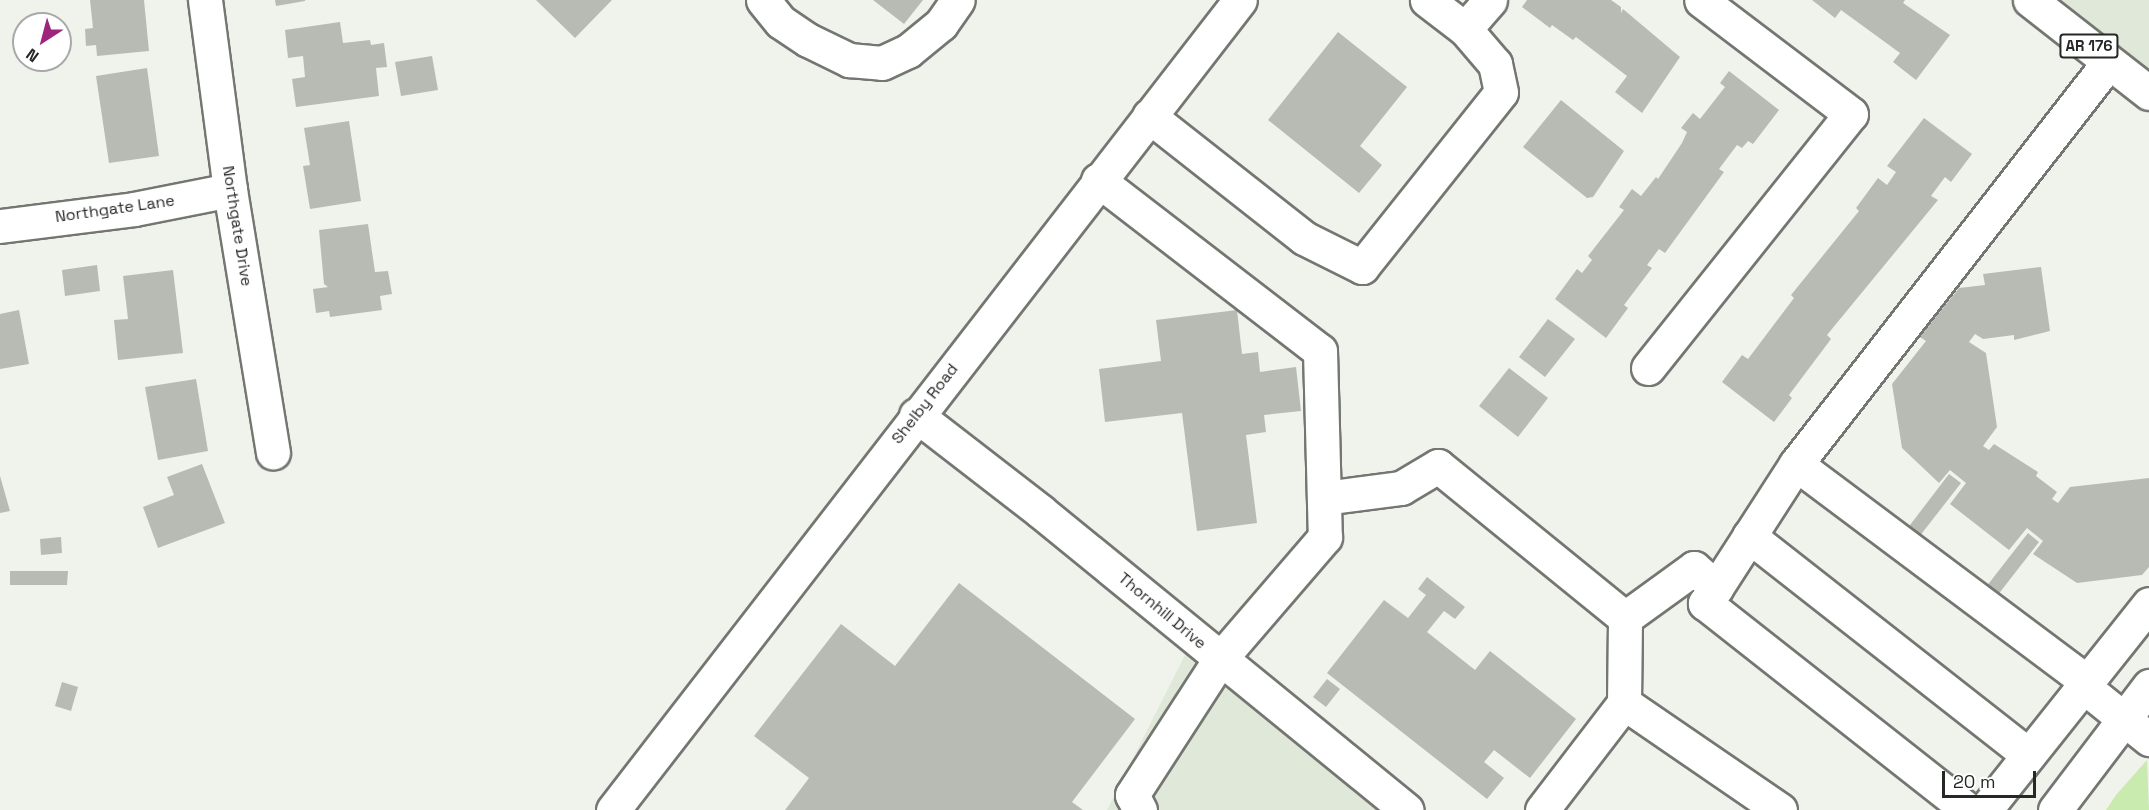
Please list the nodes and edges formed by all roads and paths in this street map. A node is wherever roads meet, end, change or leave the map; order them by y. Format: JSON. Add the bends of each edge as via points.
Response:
{"nodes":[{"id":1,"x":205,"y":0,"type":"edge"},
{"id":2,"x":763,"y":0,"type":"edge"},
{"id":3,"x":958,"y":0,"type":"edge"},
{"id":4,"x":1240,"y":0,"type":"edge"},
{"id":5,"x":1427,"y":0,"type":"edge"},
{"id":6,"x":1490,"y":0,"type":"edge"},
{"id":7,"x":1701,"y":0,"type":"edge"},
{"id":8,"x":2030,"y":0,"type":"edge"},
{"id":9,"x":1466,"y":29,"type":"junction"},
{"id":10,"x":2109,"y":62,"type":"junction"},
{"id":11,"x":2149,"y":93,"type":"edge"},
{"id":12,"x":1149,"y":116,"type":"junction"},
{"id":13,"x":1098,"y":180,"type":"junction"},
{"id":14,"x":230,"y":190,"type":"junction"},
{"id":15,"x":0,"y":226,"type":"edge"},
{"id":16,"x":1648,"y":368,"type":"dead end"},
{"id":17,"x":916,"y":415,"type":"junction"},
{"id":18,"x":273,"y":452,"type":"dead end"},
{"id":19,"x":1796,"y":464,"type":"junction"},
{"id":20,"x":1324,"y":498,"type":"junction"},
{"id":21,"x":1749,"y":536,"type":"junction"},
{"id":22,"x":1716,"y":588,"type":"junction"},
{"id":23,"x":2149,"y":604,"type":"edge"},
{"id":24,"x":1625,"y":618,"type":"junction"},
{"id":25,"x":1220,"y":659,"type":"junction"},
{"id":26,"x":2085,"y":684,"type":"junction"},
{"id":27,"x":2149,"y":686,"type":"edge"},
{"id":28,"x":1624,"y":703,"type":"junction"},
{"id":29,"x":2136,"y":729,"type":"edge"},
{"id":30,"x":2028,"y":755,"type":"junction"},
{"id":31,"x":1133,"y":805,"type":"edge"},
{"id":32,"x":613,"y":810,"type":"edge"},
{"id":33,"x":1406,"y":810,"type":"edge"},
{"id":34,"x":1542,"y":810,"type":"edge"},
{"id":35,"x":1780,"y":810,"type":"edge"},
{"id":36,"x":1968,"y":810,"type":"edge"},
{"id":37,"x":1985,"y":810,"type":"edge"},
{"id":38,"x":2055,"y":810,"type":"edge"}],
"edges":[{"from":1,"to":14,"type":"street","name":"Northgate Drive"},
{"from":2,"to":3,"type":"street","via":[[781,22],[808,40],[849,60],[882,63],[908,51],[941,24]]},
{"from":4,"to":12,"type":"street","name":"Shelby Road"},
{"from":5,"to":9,"type":"street"},
{"from":6,"to":9,"type":"street"},
{"from":7,"to":16,"type":"street","via":[[1851,114]]},
{"from":8,"to":10,"type":"street","number":"AR 176"},
{"from":9,"to":12,"type":"street","via":[[1494,64],[1501,92],[1362,267],[1304,238]]},
{"from":10,"to":11,"type":"street","number":"AR 176"},
{"from":10,"to":19,"type":"street"},
{"from":12,"to":13,"type":"street","name":"Shelby Road"},
{"from":13,"to":17,"type":"street","name":"Shelby Road"},
{"from":13,"to":20,"type":"street","via":[[1320,351]]},
{"from":14,"to":15,"type":"street","name":"Northgate Lane"},
{"from":14,"to":18,"type":"street","name":"Northgate Drive"},
{"from":17,"to":25,"type":"street","name":"Thornhill Drive"},
{"from":17,"to":32,"type":"street","name":"Shelby Road"},
{"from":19,"to":21,"type":"street"},
{"from":19,"to":26,"type":"street"},
{"from":20,"to":24,"type":"street","via":[[1401,488],[1438,466]]},
{"from":20,"to":25,"type":"street","via":[[1325,537]]},
{"from":21,"to":22,"type":"street"},
{"from":21,"to":30,"type":"street"},
{"from":22,"to":24,"type":"street","via":[[1694,568]]},
{"from":22,"to":36,"type":"street","via":[[1706,603]]},
{"from":23,"to":26,"type":"street"},
{"from":24,"to":28,"type":"street"},
{"from":25,"to":31,"type":"street"},
{"from":25,"to":33,"type":"street","name":"Thornhill Drive"},
{"from":26,"to":29,"type":"street"},
{"from":26,"to":30,"type":"street"},
{"from":27,"to":29,"type":"street"},
{"from":28,"to":34,"type":"street"},
{"from":28,"to":35,"type":"street"},
{"from":29,"to":38,"type":"street"},
{"from":30,"to":37,"type":"street"}]}
